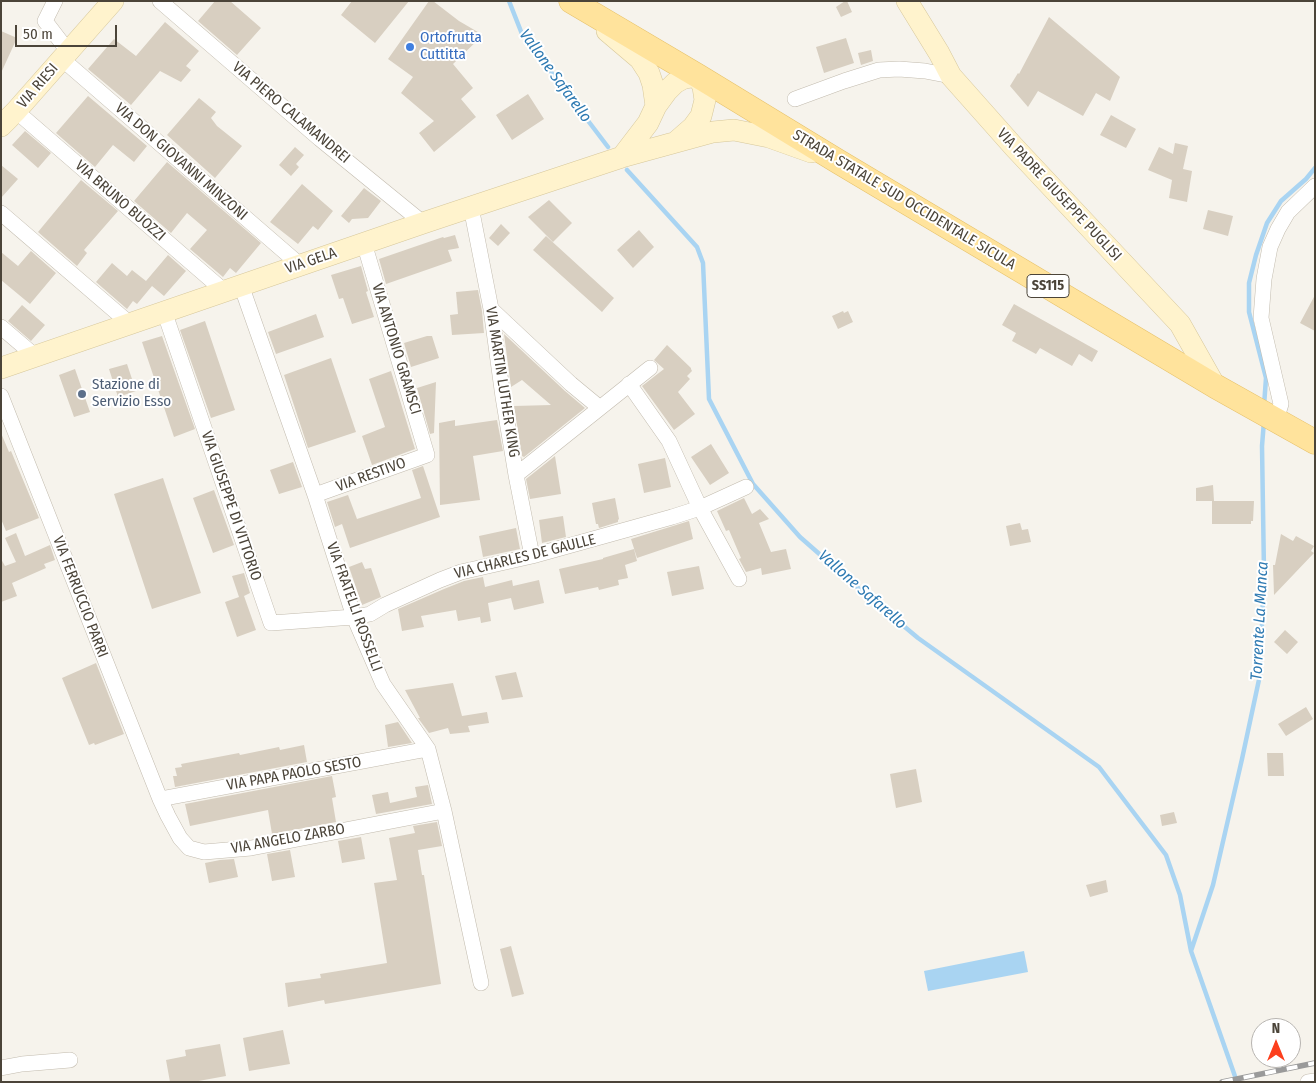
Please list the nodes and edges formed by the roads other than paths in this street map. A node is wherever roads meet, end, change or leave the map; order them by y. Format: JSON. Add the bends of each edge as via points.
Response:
{"nodes":[{"id":1,"x":55,"y":1,"type":"edge"},
{"id":2,"x":113,"y":1,"type":"edge"},
{"id":3,"x":160,"y":1,"type":"edge"},
{"id":4,"x":571,"y":1,"type":"edge"},
{"id":5,"x":907,"y":1,"type":"edge"},
{"id":6,"x":65,"y":55,"type":"junction"},
{"id":7,"x":698,"y":76,"type":"junction"},
{"id":8,"x":951,"y":76,"type":"junction"},
{"id":9,"x":795,"y":99,"type":"dead end"},
{"id":10,"x":656,"y":106,"type":"junction"},
{"id":11,"x":16,"y":111,"type":"junction"},
{"id":12,"x":1,"y":126,"type":"edge"},
{"id":13,"x":676,"y":142,"type":"junction"},
{"id":14,"x":622,"y":157,"type":"junction"},
{"id":15,"x":839,"y":162,"type":"junction"},
{"id":16,"x":1315,"y":186,"type":"edge"},
{"id":17,"x":471,"y":207,"type":"junction"},
{"id":18,"x":1,"y":213,"type":"edge"},
{"id":19,"x":423,"y":223,"type":"junction"},
{"id":20,"x":364,"y":243,"type":"junction"},
{"id":21,"x":300,"y":265,"type":"junction"},
{"id":22,"x":232,"y":288,"type":"junction"},
{"id":23,"x":491,"y":309,"type":"junction"},
{"id":24,"x":164,"y":311,"type":"junction"},
{"id":25,"x":129,"y":322,"type":"junction"},
{"id":26,"x":1,"y":327,"type":"edge"},
{"id":27,"x":35,"y":356,"type":"junction"},
{"id":28,"x":1,"y":368,"type":"edge"},
{"id":29,"x":650,"y":368,"type":"dead end"},
{"id":30,"x":629,"y":384,"type":"junction"},
{"id":31,"x":1215,"y":386,"type":"junction"},
{"id":32,"x":1,"y":396,"type":"edge"},
{"id":33,"x":600,"y":408,"type":"junction"},
{"id":34,"x":1268,"y":416,"type":"junction"},
{"id":35,"x":1315,"y":442,"type":"edge"},
{"id":36,"x":427,"y":455,"type":"joint"},
{"id":37,"x":516,"y":475,"type":"junction"},
{"id":38,"x":746,"y":487,"type":"dead end"},
{"id":39,"x":315,"y":495,"type":"junction"},
{"id":40,"x":700,"y":508,"type":"junction"},
{"id":41,"x":532,"y":556,"type":"junction"},
{"id":42,"x":739,"y":579,"type":"dead end"},
{"id":43,"x":354,"y":617,"type":"junction"},
{"id":44,"x":428,"y":749,"type":"junction"},
{"id":45,"x":160,"y":799,"type":"junction"},
{"id":46,"x":444,"y":811,"type":"junction"},
{"id":47,"x":481,"y":983,"type":"dead end"},
{"id":48,"x":70,"y":1060,"type":"dead end"},
{"id":49,"x":1,"y":1068,"type":"edge"},
{"id":50,"x":1315,"y":1081,"type":"edge"},
{"id":51,"x":1308,"y":1082,"type":"edge"}],
"edges":[{"from":1,"to":6,"type":"street","name":"VIA DON GIOVANNI MINZONI","via":[[45,21]]},
{"from":2,"to":6,"type":"main road","name":"VIA RIESI"},
{"from":3,"to":19,"type":"street","name":"VIA PIERO CALAMANDREI"},
{"from":4,"to":7,"type":"main road","name":"STRADA STATALE SUD OCCIDENTALE SICULA","number":"SS115"},
{"from":4,"to":10,"type":"main road","via":[[640,59],[649,73]]},
{"from":5,"to":8,"type":"main road","name":"VIA PADRE GIUSEPPE PUGLISI"},
{"from":6,"to":11,"type":"main road","name":"VIA RIESI"},
{"from":6,"to":21,"type":"street","name":"VIA DON GIOVANNI MINZONI"},
{"from":7,"to":10,"type":"main road","via":[[675,83]]},
{"from":7,"to":13,"type":"main road","via":[[705,100],[701,116],[693,128]]},
{"from":7,"to":15,"type":"main road","name":"STRADA STATALE SUD OCCIDENTALE SICULA","number":"SS115"},
{"from":8,"to":9,"type":"street","via":[[899,69],[879,70]]},
{"from":8,"to":31,"type":"main road","name":"VIA PADRE GIUSEPPE PUGLISI","via":[[1180,324]]},
{"from":10,"to":14,"type":"main road","via":[[648,123]]},
{"from":11,"to":12,"type":"main road","name":"VIA RIESI"},
{"from":11,"to":22,"type":"street","name":"VIA BRUNO BUOZZI"},
{"from":13,"to":14,"type":"main road","name":"VIA GELA"},
{"from":13,"to":15,"type":"main road","name":"VIA GELA","via":[[734,130],[769,137]]},
{"from":14,"to":17,"type":"main road","name":"VIA GELA"},
{"from":15,"to":31,"type":"main road","name":"STRADA STATALE SUD OCCIDENTALE SICULA","number":"SS115"},
{"from":16,"to":34,"type":"street","via":[[1288,212],[1270,247],[1261,318],[1281,404]]},
{"from":17,"to":19,"type":"main road","name":"VIA GELA"},
{"from":17,"to":23,"type":"street","name":"VIA MARTIN LUTHER KING"},
{"from":18,"to":25,"type":"street"},
{"from":19,"to":20,"type":"main road","name":"VIA GELA"},
{"from":20,"to":21,"type":"main road","name":"VIA GELA"},
{"from":20,"to":36,"type":"street","name":"VIA ANTONIO GRAMSCI"},
{"from":21,"to":22,"type":"main road","name":"VIA GELA"},
{"from":22,"to":24,"type":"main road","name":"VIA GELA"},
{"from":22,"to":39,"type":"street","name":"VIA FRATELLI ROSSELLI"},
{"from":23,"to":33,"type":"street"},
{"from":23,"to":37,"type":"street","name":"VIA MARTIN LUTHER KING"},
{"from":24,"to":25,"type":"main road","name":"VIA GELA"},
{"from":24,"to":43,"type":"street","name":"VIA GIUSEPPE DI VITTORIO","via":[[271,622]]},
{"from":25,"to":27,"type":"main road","name":"VIA GELA"},
{"from":26,"to":27,"type":"street"},
{"from":27,"to":28,"type":"main road","name":"VIA GELA"},
{"from":29,"to":30,"type":"street"},
{"from":30,"to":33,"type":"street"},
{"from":30,"to":40,"type":"street","via":[[669,440]]},
{"from":31,"to":34,"type":"main road","name":"STRADA STATALE SUD OCCIDENTALE SICULA","number":"SS115"},
{"from":32,"to":45,"type":"street","name":"VIA FERRUCCIO PARRI"},
{"from":33,"to":37,"type":"street"},
{"from":34,"to":35,"type":"main road","name":"STRADA STATALE SUD OCCIDENTALE SICULA","number":"SS115"},
{"from":36,"to":39,"type":"street","name":"VIA RESTIVO"},
{"from":37,"to":41,"type":"street","name":"VIA MARTIN LUTHER KING"},
{"from":38,"to":40,"type":"street","name":"VIA CHARLES DE GAULLE"},
{"from":39,"to":43,"type":"street","name":"VIA FRATELLI ROSSELLI"},
{"from":40,"to":41,"type":"street","name":"VIA CHARLES DE GAULLE"},
{"from":40,"to":42,"type":"street"},
{"from":41,"to":43,"type":"street","name":"VIA CHARLES DE GAULLE","via":[[454,575],[370,614]]},
{"from":43,"to":44,"type":"street","name":"VIA FRATELLI ROSSELLI","via":[[383,684]]},
{"from":44,"to":45,"type":"street","name":"VIA PAPA PAOLO SESTO"},
{"from":44,"to":46,"type":"street","name":"VIA FRATELLI ROSSELLI"},
{"from":45,"to":46,"type":"street","name":"VIA ANGELO ZARBO","via":[[180,838],[189,848],[204,852],[251,848]]},
{"from":46,"to":47,"type":"street","name":"VIA FRATELLI ROSSELLI"},
{"from":48,"to":49,"type":"street"},
{"from":50,"to":51,"type":"street"}]}
